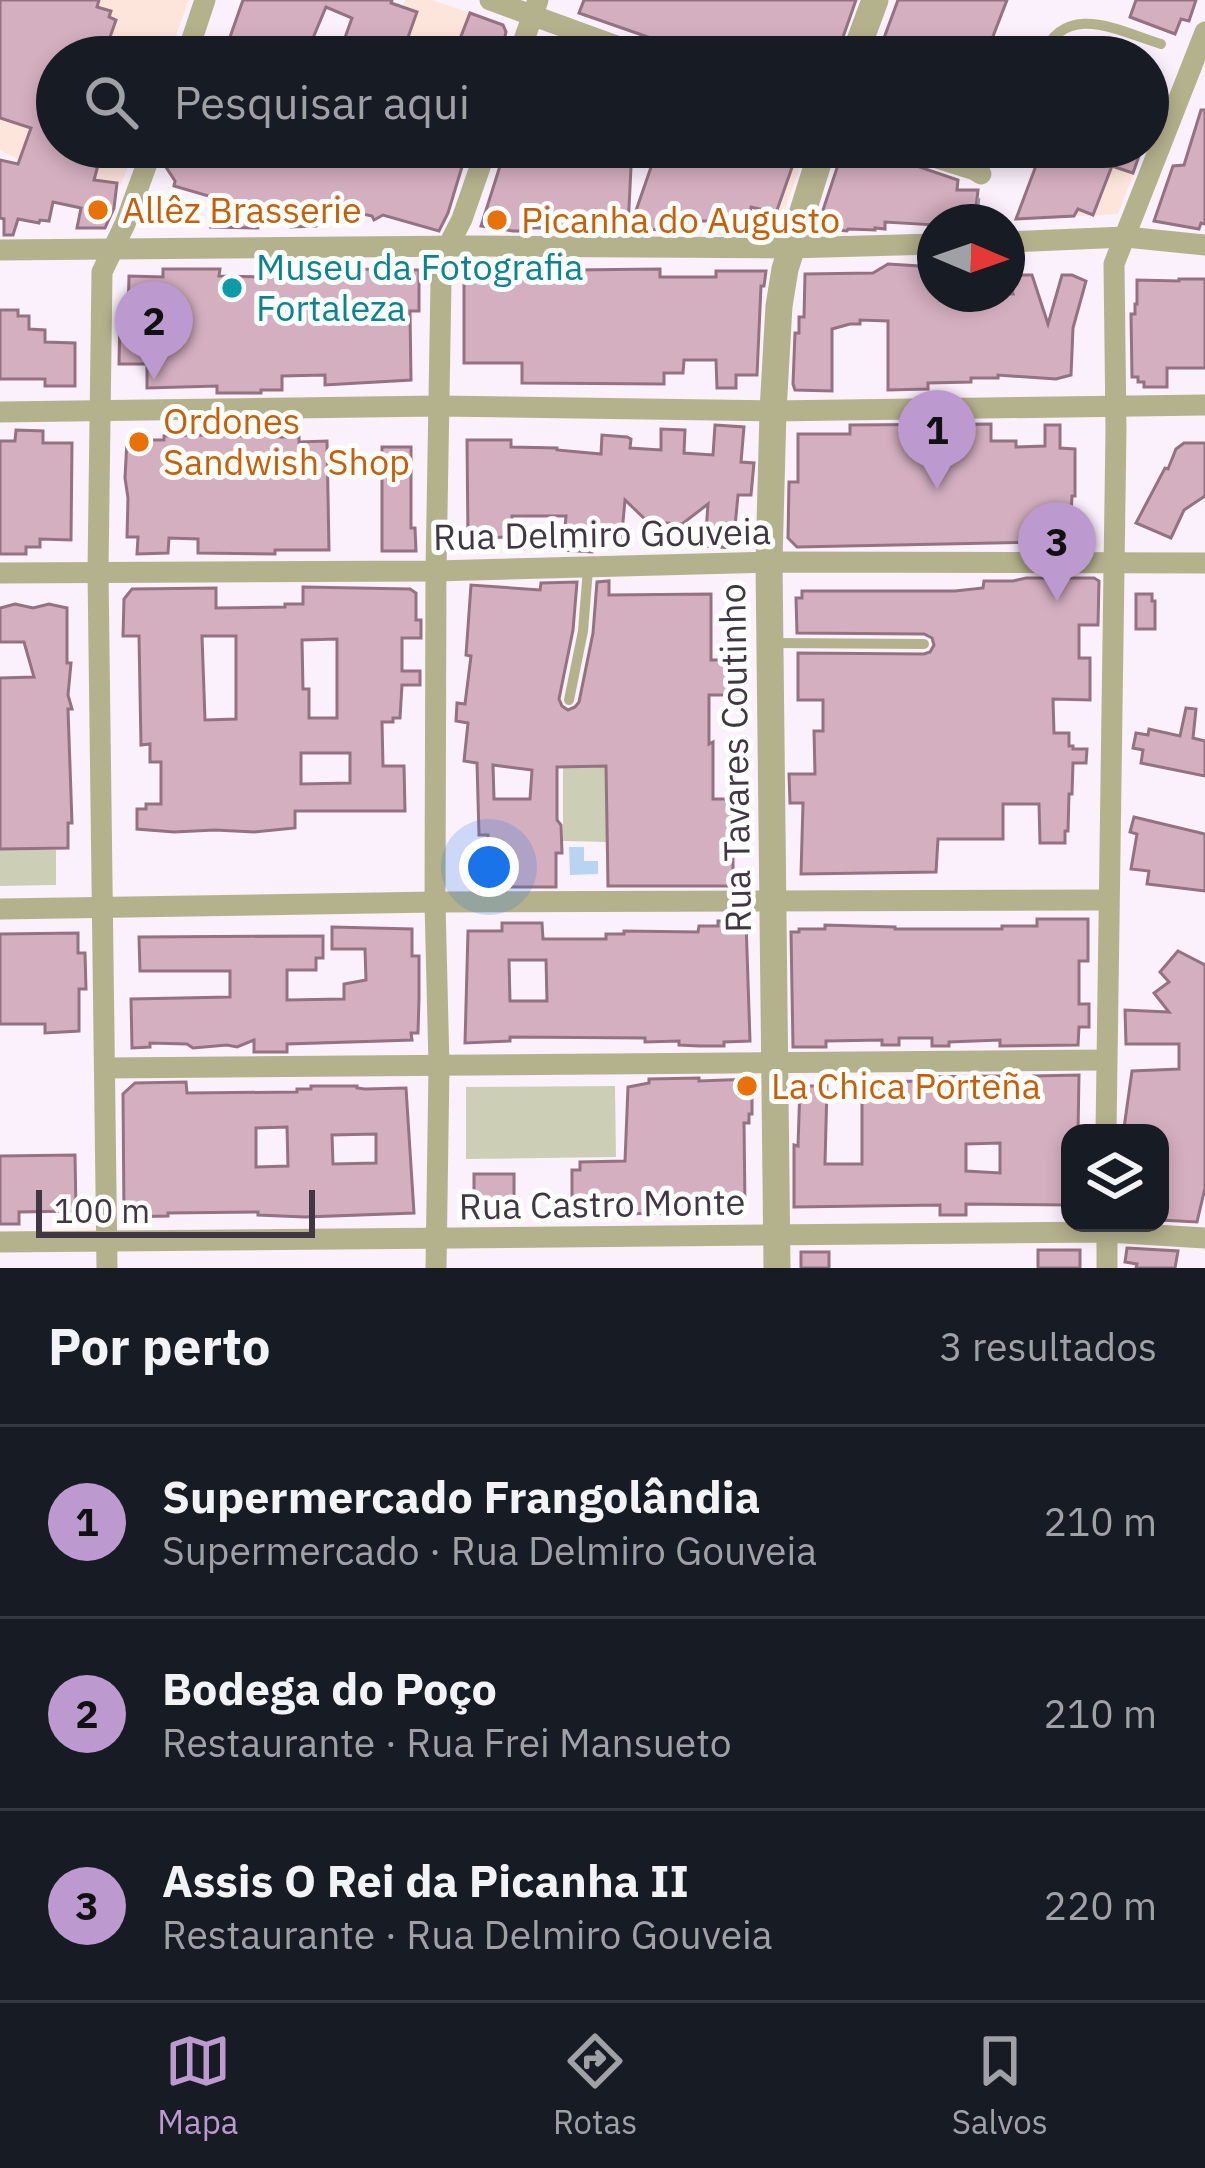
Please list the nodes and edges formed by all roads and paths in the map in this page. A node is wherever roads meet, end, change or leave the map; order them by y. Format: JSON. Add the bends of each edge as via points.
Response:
{"nodes":[{"id":1,"x":205,"y":0,"type":"edge"},
{"id":2,"x":490,"y":0,"type":"edge"},
{"id":3,"x":875,"y":0,"type":"edge"},
{"id":4,"x":536,"y":7,"type":"edge"},
{"id":5,"x":1205,"y":32,"type":"edge"},
{"id":6,"x":192,"y":36,"type":"edge"},
{"id":7,"x":526,"y":36,"type":"edge"},
{"id":8,"x":600,"y":36,"type":"edge"},
{"id":9,"x":862,"y":36,"type":"edge"},
{"id":10,"x":1055,"y":36,"type":"edge"},
{"id":11,"x":1135,"y":36,"type":"edge"},
{"id":12,"x":1169,"y":107,"type":"edge"},
{"id":13,"x":1176,"y":110,"type":"junction"},
{"id":14,"x":1169,"y":128,"type":"edge"},
{"id":15,"x":145,"y":168,"type":"edge"},
{"id":16,"x":480,"y":168,"type":"edge"},
{"id":17,"x":816,"y":168,"type":"edge"},
{"id":18,"x":969,"y":168,"type":"edge"},
{"id":19,"x":1153,"y":168,"type":"edge"},
{"id":20,"x":981,"y":175,"type":"joint"},
{"id":21,"x":979,"y":204,"type":"edge"},
{"id":22,"x":1126,"y":237,"type":"junction"},
{"id":23,"x":1025,"y":241,"type":"edge"},
{"id":24,"x":917,"y":244,"type":"edge"},
{"id":25,"x":1205,"y":245,"type":"edge"},
{"id":26,"x":447,"y":247,"type":"junction"},
{"id":27,"x":790,"y":248,"type":"junction"},
{"id":28,"x":0,"y":250,"type":"edge"},
{"id":29,"x":113,"y":250,"type":"junction"},
{"id":30,"x":1205,"y":405,"type":"edge"},
{"id":31,"x":439,"y":406,"type":"junction"},
{"id":32,"x":1116,"y":406,"type":"junction"},
{"id":33,"x":99,"y":411,"type":"junction"},
{"id":34,"x":773,"y":411,"type":"junction"},
{"id":35,"x":0,"y":412,"type":"edge"},
{"id":36,"x":769,"y":562,"type":"junction"},
{"id":37,"x":1205,"y":563,"type":"edge"},
{"id":38,"x":1114,"y":565,"type":"junction"},
{"id":39,"x":589,"y":569,"type":"junction"},
{"id":40,"x":98,"y":571,"type":"junction"},
{"id":41,"x":436,"y":571,"type":"junction"},
{"id":42,"x":0,"y":573,"type":"edge"},
{"id":43,"x":770,"y":644,"type":"junction"},
{"id":44,"x":924,"y":644,"type":"dead end"},
{"id":45,"x":569,"y":700,"type":"dead end"},
{"id":46,"x":1108,"y":900,"type":"junction"},
{"id":47,"x":435,"y":902,"type":"junction"},
{"id":48,"x":772,"y":902,"type":"junction"},
{"id":49,"x":0,"y":909,"type":"edge"},
{"id":50,"x":103,"y":910,"type":"junction"},
{"id":51,"x":1106,"y":1060,"type":"junction"},
{"id":52,"x":775,"y":1062,"type":"junction"},
{"id":53,"x":439,"y":1066,"type":"junction"},
{"id":54,"x":105,"y":1068,"type":"junction"},
{"id":55,"x":1106,"y":1124,"type":"edge"},
{"id":56,"x":1061,"y":1228,"type":"edge"},
{"id":57,"x":1107,"y":1232,"type":"edge"},
{"id":58,"x":1152,"y":1232,"type":"edge"},
{"id":59,"x":776,"y":1234,"type":"junction"},
{"id":60,"x":1205,"y":1238,"type":"edge"},
{"id":61,"x":435,"y":1239,"type":"junction"},
{"id":62,"x":106,"y":1240,"type":"junction"},
{"id":63,"x":0,"y":1242,"type":"edge"},
{"id":64,"x":107,"y":1268,"type":"edge"},
{"id":65,"x":436,"y":1268,"type":"edge"},
{"id":66,"x":776,"y":1268,"type":"edge"},
{"id":67,"x":1107,"y":1268,"type":"edge"}],
"edges":[{"from":1,"to":6,"type":"street"},
{"from":2,"to":4,"type":"street"},
{"from":3,"to":9,"type":"street"},
{"from":4,"to":7,"type":"street"},
{"from":4,"to":8,"type":"street"},
{"from":5,"to":13,"type":"street"},
{"from":10,"to":11,"type":"lane","via":[[1090,22]]},
{"from":12,"to":13,"type":"lane"},
{"from":13,"to":14,"type":"street"},
{"from":15,"to":29,"type":"street"},
{"from":16,"to":26,"type":"street"},
{"from":17,"to":27,"type":"street","name":"Rua Tavares Coutinho"},
{"from":18,"to":20,"type":"street"},
{"from":19,"to":22,"type":"street"},
{"from":20,"to":21,"type":"path"},
{"from":22,"to":23,"type":"street"},
{"from":22,"to":25,"type":"street"},
{"from":22,"to":32,"type":"street","via":[[1114,264]]},
{"from":24,"to":27,"type":"street"},
{"from":26,"to":27,"type":"street"},
{"from":26,"to":29,"type":"street"},
{"from":26,"to":31,"type":"street"},
{"from":27,"to":34,"type":"street","name":"Rua Tavares Coutinho"},
{"from":28,"to":29,"type":"street"},
{"from":29,"to":33,"type":"street","via":[[102,272]]},
{"from":30,"to":32,"type":"street"},
{"from":31,"to":33,"type":"street"},
{"from":31,"to":34,"type":"street"},
{"from":31,"to":41,"type":"street"},
{"from":32,"to":34,"type":"street"},
{"from":32,"to":38,"type":"street"},
{"from":33,"to":35,"type":"street"},
{"from":33,"to":40,"type":"street"},
{"from":34,"to":36,"type":"street","name":"Rua Tavares Coutinho"},
{"from":36,"to":38,"type":"street","name":"Rua Delmiro Gouveia"},
{"from":36,"to":39,"type":"street","name":"Rua Delmiro Gouveia"},
{"from":36,"to":43,"type":"street","name":"Rua Tavares Coutinho"},
{"from":37,"to":38,"type":"street","name":"Rua Delmiro Gouveia"},
{"from":38,"to":46,"type":"street"},
{"from":39,"to":41,"type":"street","name":"Rua Delmiro Gouveia"},
{"from":39,"to":45,"type":"lane"},
{"from":40,"to":41,"type":"street","name":"Rua Delmiro Gouveia"},
{"from":40,"to":42,"type":"street","name":"Rua Delmiro Gouveia"},
{"from":40,"to":50,"type":"street"},
{"from":41,"to":47,"type":"street"},
{"from":43,"to":44,"type":"lane"},
{"from":43,"to":48,"type":"street","name":"Rua Tavares Coutinho"},
{"from":46,"to":48,"type":"street"},
{"from":46,"to":51,"type":"street"},
{"from":47,"to":48,"type":"street"},
{"from":47,"to":50,"type":"street"},
{"from":47,"to":53,"type":"street"},
{"from":48,"to":52,"type":"street","name":"Rua Tavares Coutinho"},
{"from":49,"to":50,"type":"street"},
{"from":50,"to":54,"type":"street"},
{"from":51,"to":52,"type":"street"},
{"from":51,"to":55,"type":"street"},
{"from":52,"to":53,"type":"street"},
{"from":52,"to":59,"type":"street","name":"Rua Tavares Coutinho"},
{"from":53,"to":54,"type":"street"},
{"from":53,"to":61,"type":"street"},
{"from":54,"to":62,"type":"street"},
{"from":56,"to":59,"type":"street","name":"Rua Castro Monte"},
{"from":57,"to":67,"type":"street"},
{"from":58,"to":60,"type":"street","name":"Rua Castro Monte"},
{"from":59,"to":61,"type":"street","name":"Rua Castro Monte"},
{"from":59,"to":66,"type":"street","name":"Rua Tavares Coutinho"},
{"from":61,"to":62,"type":"street","name":"Rua Castro Monte"},
{"from":61,"to":65,"type":"street"},
{"from":62,"to":63,"type":"street","name":"Rua Castro Monte"},
{"from":62,"to":64,"type":"street"}]}
